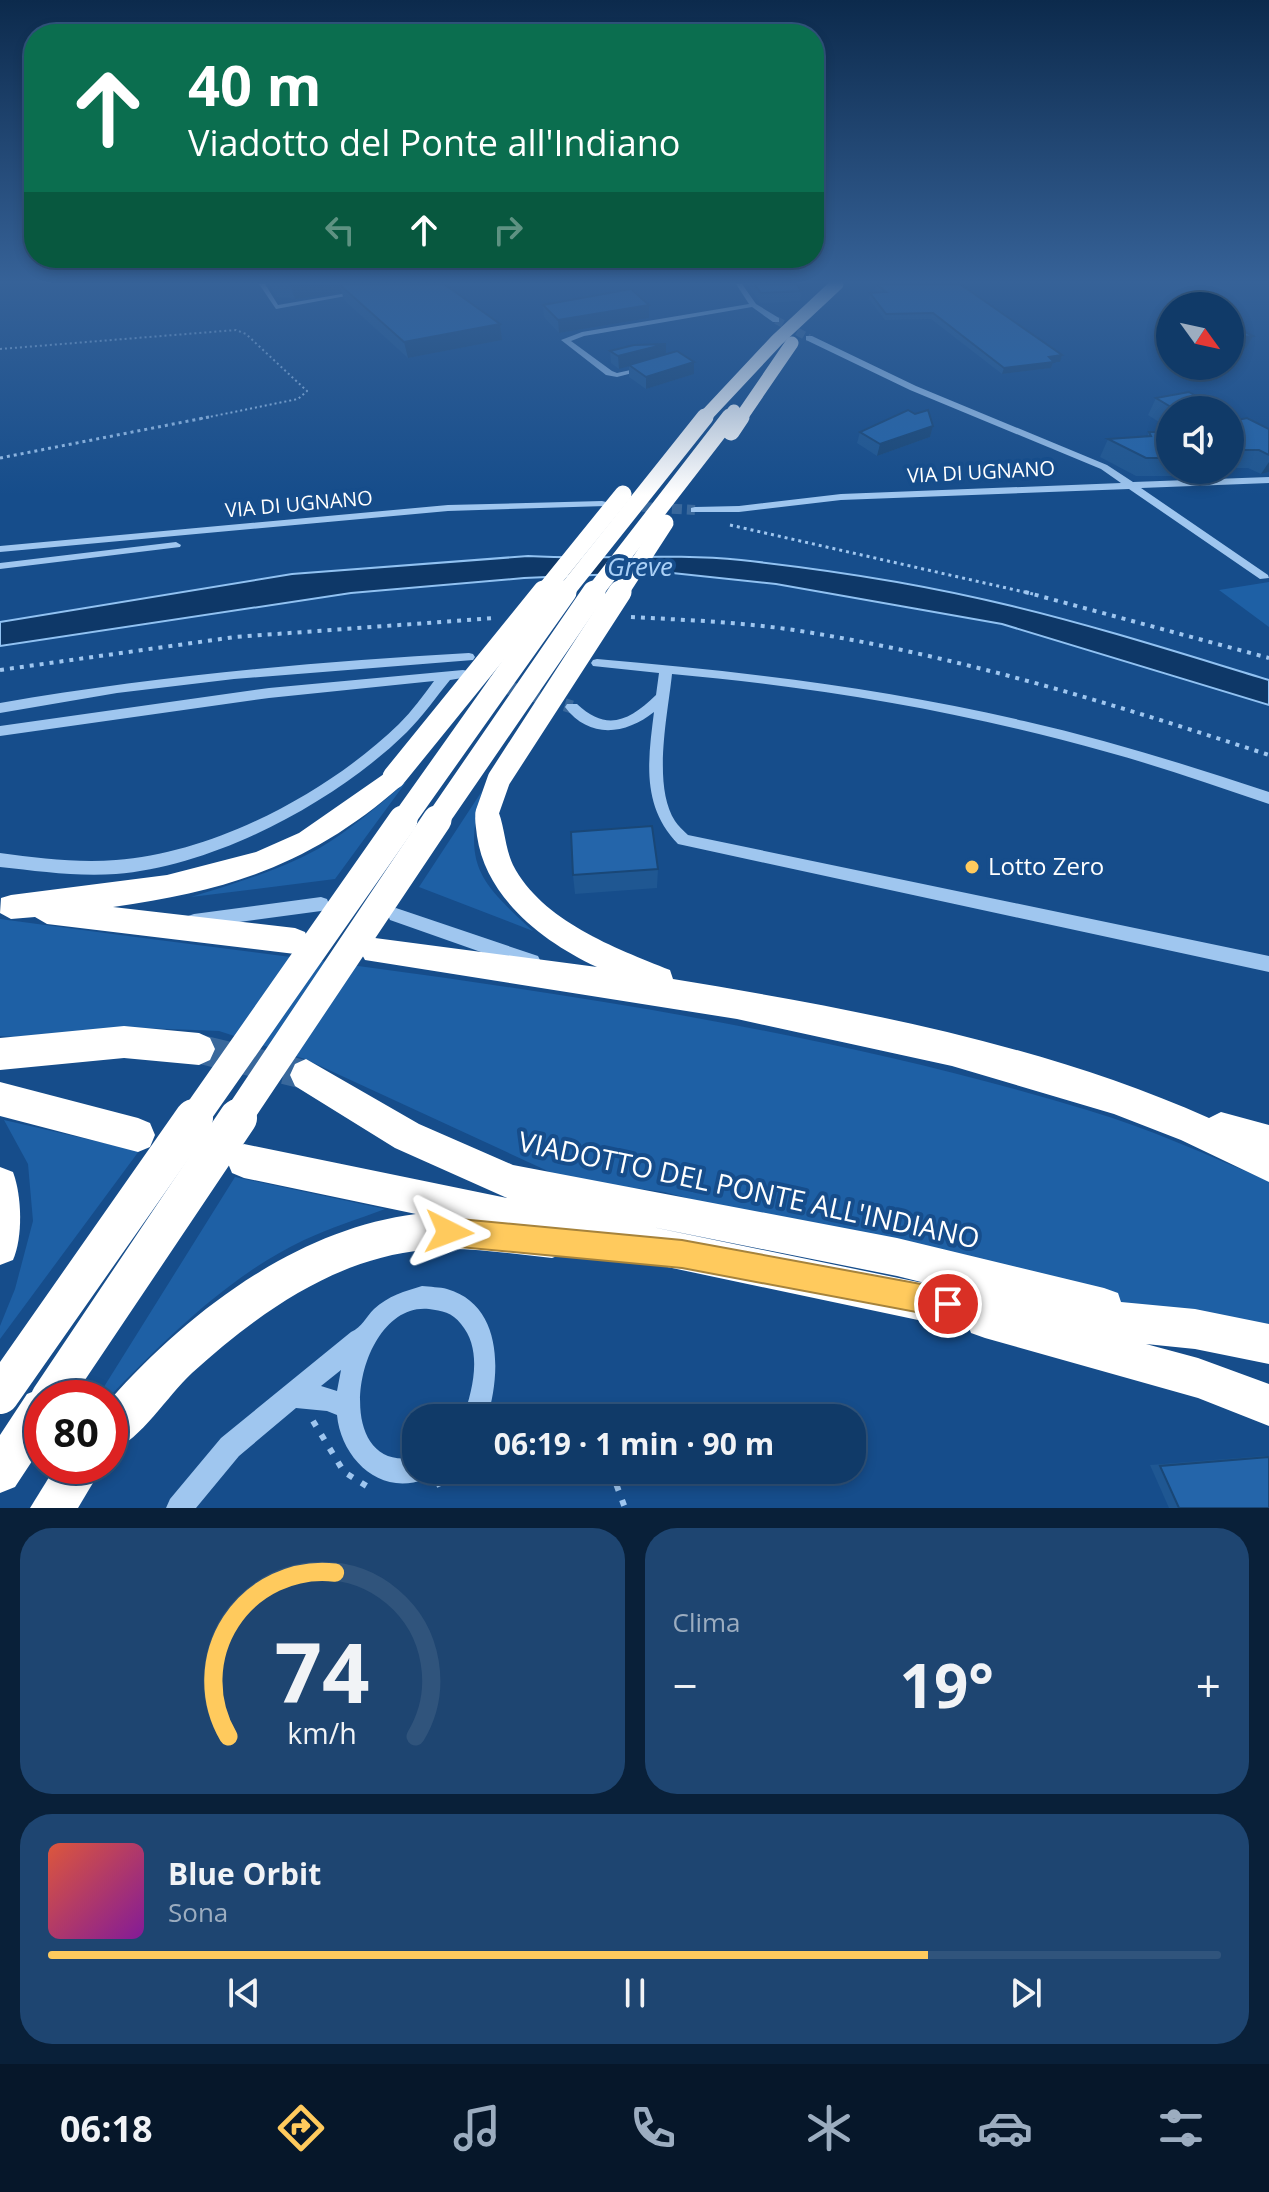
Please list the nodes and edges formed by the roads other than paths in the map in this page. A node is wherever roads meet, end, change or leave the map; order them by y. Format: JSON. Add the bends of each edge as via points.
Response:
{"nodes":[{"id":1,"x":586,"y":354,"type":"edge"},
{"id":2,"x":766,"y":354,"type":"edge"},
{"id":3,"x":770,"y":354,"type":"edge"},
{"id":4,"x":773,"y":354,"type":"edge"},
{"id":5,"x":775,"y":354,"type":"edge"},
{"id":6,"x":834,"y":354,"type":"edge"},
{"id":7,"x":658,"y":364,"type":"edge"},
{"id":8,"x":1269,"y":480,"type":"edge"},
{"id":9,"x":1134,"y":485,"type":"junction"},
{"id":10,"x":602,"y":504,"type":"dead end"},
{"id":11,"x":695,"y":510,"type":"tunnel mouth"},
{"id":12,"x":176,"y":545,"type":"dead end"},
{"id":13,"x":0,"y":549,"type":"edge"},
{"id":14,"x":0,"y":566,"type":"edge"},
{"id":15,"x":1264,"y":577,"type":"dead end"},
{"id":16,"x":469,"y":657,"type":"tunnel mouth"},
{"id":17,"x":597,"y":663,"type":"dead end"},
{"id":18,"x":666,"y":668,"type":"junction"},
{"id":19,"x":463,"y":674,"type":"tunnel mouth"},
{"id":20,"x":445,"y":677,"type":"junction"},
{"id":21,"x":664,"y":695,"type":"junction"},
{"id":22,"x":572,"y":707,"type":"tunnel mouth"},
{"id":23,"x":0,"y":708,"type":"edge"},
{"id":24,"x":0,"y":731,"type":"edge"},
{"id":25,"x":1269,"y":798,"type":"edge"},
{"id":26,"x":0,"y":860,"type":"edge"},
{"id":27,"x":321,"y":904,"type":"dead end"},
{"id":28,"x":6,"y":906,"type":"edge"},
{"id":29,"x":396,"y":915,"type":"dead end"},
{"id":30,"x":152,"y":926,"type":"junction"},
{"id":31,"x":295,"y":941,"type":"dead end"},
{"id":32,"x":375,"y":951,"type":"dead end"},
{"id":33,"x":1269,"y":964,"type":"edge"},
{"id":34,"x":578,"y":978,"type":"junction"},
{"id":35,"x":694,"y":995,"type":"junction"},
{"id":36,"x":199,"y":1049,"type":"tunnel mouth"},
{"id":37,"x":0,"y":1054,"type":"edge"},
{"id":38,"x":306,"y":1075,"type":"tunnel mouth"},
{"id":39,"x":0,"y":1099,"type":"edge"},
{"id":40,"x":1165,"y":1114,"type":"junction"},
{"id":41,"x":138,"y":1135,"type":"dead end"},
{"id":42,"x":1269,"y":1142,"type":"edge"},
{"id":43,"x":244,"y":1161,"type":"dead end"},
{"id":44,"x":1269,"y":1165,"type":"edge"},
{"id":45,"x":0,"y":1185,"type":"edge"},
{"id":46,"x":0,"y":1247,"type":"edge"},
{"id":47,"x":682,"y":1254,"type":"junction"},
{"id":48,"x":918,"y":1301,"type":"junction"},
{"id":49,"x":371,"y":1329,"type":"junction"},
{"id":50,"x":1195,"y":1329,"type":"junction"},
{"id":51,"x":1269,"y":1344,"type":"edge"},
{"id":52,"x":62,"y":1380,"type":"edge"},
{"id":53,"x":0,"y":1395,"type":"edge"},
{"id":54,"x":480,"y":1404,"type":"edge"},
{"id":55,"x":1269,"y":1405,"type":"edge"},
{"id":56,"x":303,"y":1406,"type":"junction"},
{"id":57,"x":347,"y":1407,"type":"junction"},
{"id":58,"x":128,"y":1412,"type":"edge"},
{"id":59,"x":24,"y":1436,"type":"edge"},
{"id":60,"x":0,"y":1472,"type":"edge"},
{"id":61,"x":402,"y":1473,"type":"edge"},
{"id":62,"x":69,"y":1484,"type":"edge"},
{"id":63,"x":52,"y":1508,"type":"edge"},
{"id":64,"x":179,"y":1508,"type":"edge"}],
"edges":[{"from":1,"to":7,"type":"street","via":[[617,375]]},
{"from":2,"to":28,"type":"highway","bridge":true,"via":[[662,448],[394,777],[336,827],[239,872],[160,890]]},
{"from":3,"to":53,"type":"highway","bridge":true,"via":[[656,477],[565,595]]},
{"from":4,"to":52,"type":"highway","bridge":true,"via":[[574,620]]},
{"from":5,"to":35,"type":"highway","bridge":true,"via":[[499,779],[487,813],[491,852],[501,873],[557,931],[615,963]]},
{"from":6,"to":9,"type":"street","via":[[1104,467]]},
{"from":8,"to":9,"type":"street","name":"VIA DI UGNANO"},
{"from":9,"to":11,"type":"street","name":"VIA DI UGNANO","via":[[829,497]]},
{"from":9,"to":15,"type":"street"},
{"from":10,"to":13,"type":"street","name":"VIA DI UGNANO","via":[[448,508]]},
{"from":12,"to":14,"type":"street"},
{"from":16,"to":23,"type":"street","via":[[232,674]]},
{"from":17,"to":18,"type":"street"},
{"from":18,"to":21,"type":"street"},
{"from":18,"to":25,"type":"street","via":[[883,696],[1025,726]]},
{"from":19,"to":20,"type":"street"},
{"from":20,"to":24,"type":"street","via":[[269,693]]},
{"from":20,"to":26,"type":"street","via":[[403,728],[339,779],[271,823],[133,865],[62,867]]},
{"from":21,"to":22,"type":"street","via":[[636,720],[615,728],[593,724]]},
{"from":21,"to":33,"type":"street","via":[[657,774],[660,814],[670,832],[683,840]]},
{"from":27,"to":30,"type":"street"},
{"from":28,"to":30,"type":"highway"},
{"from":29,"to":34,"type":"street"},
{"from":30,"to":31,"type":"highway"},
{"from":32,"to":34,"type":"highway"},
{"from":34,"to":35,"type":"highway"},
{"from":35,"to":40,"type":"highway","via":[[861,1027],[1010,1065]]},
{"from":36,"to":37,"type":"highway","via":[[124,1042]]},
{"from":38,"to":50,"type":"highway","name":"VIADOTTO DEL PONTE ALL'INDIANO","via":[[407,1136],[512,1182],[897,1257]]},
{"from":39,"to":41,"type":"highway"},
{"from":40,"to":42,"type":"highway"},
{"from":40,"to":44,"type":"highway"},
{"from":43,"to":47,"type":"highway","name":"VIADOTTO DEL PONTE ALL'INDIANO"},
{"from":45,"to":46,"type":"highway"},
{"from":47,"to":48,"type":"highway","name":"VIADOTTO DEL PONTE ALL'INDIANO"},
{"from":47,"to":58,"type":"highway","via":[[449,1232],[405,1234],[290,1278],[234,1314],[167,1370]]},
{"from":48,"to":50,"type":"highway","name":"VIADOTTO DEL PONTE ALL'INDIANO"},
{"from":48,"to":55,"type":"highway","via":[[1198,1378]]},
{"from":49,"to":54,"type":"street","via":[[411,1299],[433,1297],[453,1303],[471,1317],[482,1338],[487,1365]]},
{"from":49,"to":56,"type":"street"},
{"from":49,"to":57,"type":"street","via":[[348,1379]]},
{"from":50,"to":51,"type":"highway","name":"VIADOTTO DEL PONTE ALL'INDIANO"},
{"from":56,"to":57,"type":"street","via":[[327,1399]]},
{"from":56,"to":64,"type":"street","via":[[265,1416],[230,1447]]},
{"from":57,"to":61,"type":"street","via":[[353,1434],[366,1455]]},
{"from":59,"to":60,"type":"highway"},
{"from":62,"to":63,"type":"highway"}]}
